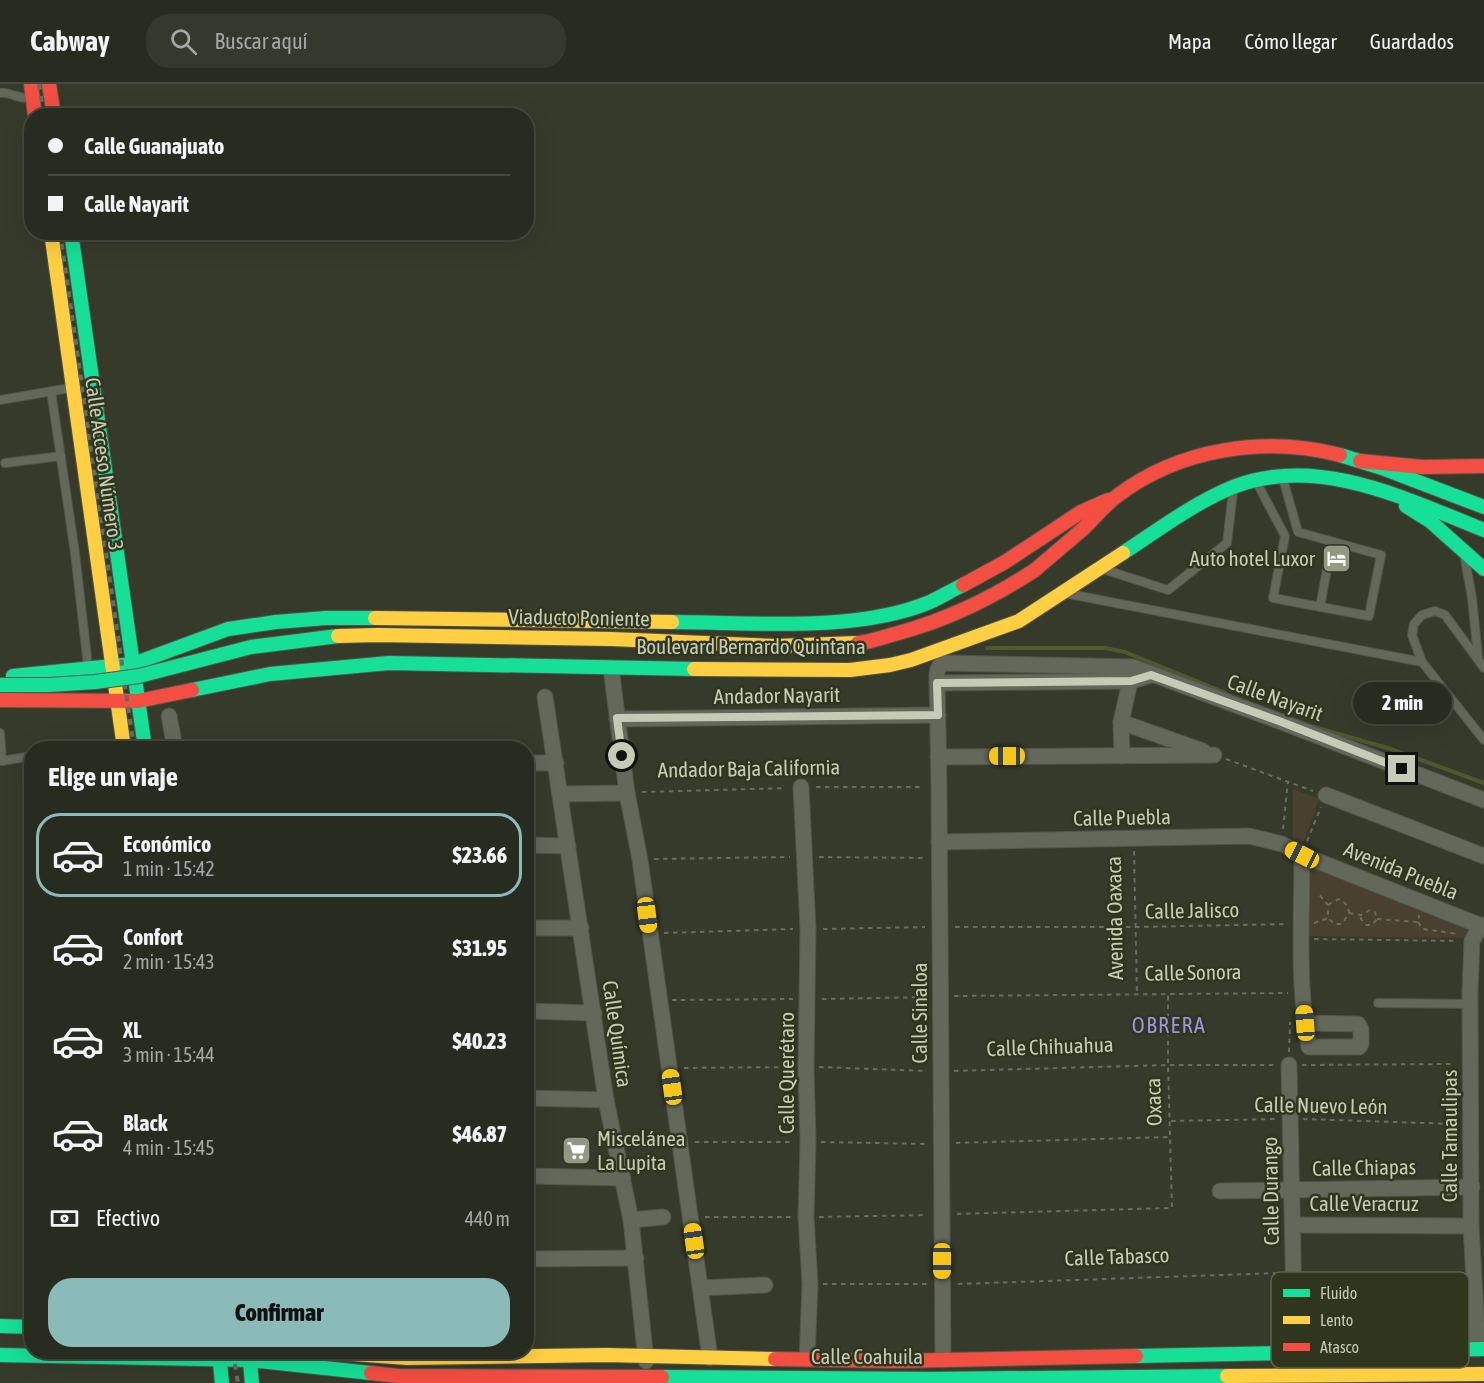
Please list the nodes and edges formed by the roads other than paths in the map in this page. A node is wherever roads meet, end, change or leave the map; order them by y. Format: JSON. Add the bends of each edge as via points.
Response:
{"nodes":[{"id":1,"x":49,"y":84,"type":"edge"},
{"id":2,"x":4,"y":90,"type":"edge"},
{"id":3,"x":32,"y":91,"type":"edge"},
{"id":4,"x":34,"y":108,"type":"edge"},
{"id":5,"x":53,"y":108,"type":"edge"},
{"id":6,"x":52,"y":240,"type":"edge"},
{"id":7,"x":72,"y":240,"type":"edge"},
{"id":8,"x":72,"y":388,"type":"junction"},
{"id":9,"x":51,"y":391,"type":"junction"},
{"id":10,"x":0,"y":400,"type":"edge"},
{"id":11,"x":62,"y":456,"type":"junction"},
{"id":12,"x":1360,"y":461,"type":"junction"},
{"id":13,"x":5,"y":464,"type":"dead end"},
{"id":14,"x":1484,"y":466,"type":"edge"},
{"id":15,"x":1282,"y":475,"type":"junction"},
{"id":16,"x":1256,"y":481,"type":"junction"},
{"id":17,"x":1234,"y":487,"type":"junction"},
{"id":18,"x":1380,"y":489,"type":"junction"},
{"id":19,"x":1117,"y":496,"type":"junction"},
{"id":20,"x":1484,"y":507,"type":"edge"},
{"id":21,"x":1484,"y":530,"type":"edge"},
{"id":22,"x":1332,"y":542,"type":"junction"},
{"id":23,"x":1463,"y":549,"type":"junction"},
{"id":24,"x":1102,"y":568,"type":"junction"},
{"id":25,"x":1484,"y":569,"type":"edge"},
{"id":26,"x":1064,"y":594,"type":"junction"},
{"id":27,"x":1320,"y":607,"type":"junction"},
{"id":28,"x":1478,"y":659,"type":"junction"},
{"id":29,"x":1422,"y":662,"type":"junction"},
{"id":30,"x":133,"y":664,"type":"junction"},
{"id":31,"x":112,"y":666,"type":"junction"},
{"id":32,"x":939,"y":666,"type":"joint"},
{"id":33,"x":89,"y":668,"type":"junction"},
{"id":34,"x":611,"y":668,"type":"junction"},
{"id":35,"x":1484,"y":668,"type":"edge"},
{"id":36,"x":1132,"y":674,"type":"junction"},
{"id":37,"x":0,"y":677,"type":"edge"},
{"id":38,"x":937,"y":683,"type":"junction"},
{"id":39,"x":0,"y":685,"type":"edge"},
{"id":40,"x":546,"y":697,"type":"dead end"},
{"id":41,"x":0,"y":700,"type":"edge"},
{"id":42,"x":138,"y":701,"type":"junction"},
{"id":43,"x":116,"y":702,"type":"junction"},
{"id":44,"x":938,"y":715,"type":"junction"},
{"id":45,"x":169,"y":716,"type":"dead end"},
{"id":46,"x":617,"y":718,"type":"junction"},
{"id":47,"x":1121,"y":722,"type":"junction"},
{"id":48,"x":0,"y":733,"type":"edge"},
{"id":49,"x":1484,"y":740,"type":"edge"},
{"id":50,"x":123,"y":741,"type":"edge"},
{"id":51,"x":144,"y":741,"type":"edge"},
{"id":52,"x":174,"y":741,"type":"edge"},
{"id":53,"x":1122,"y":756,"type":"junction"},
{"id":54,"x":24,"y":757,"type":"edge"},
{"id":55,"x":938,"y":757,"type":"junction"},
{"id":56,"x":534,"y":763,"type":"edge"},
{"id":57,"x":556,"y":763,"type":"junction"},
{"id":58,"x":801,"y":787,"type":"road end"},
{"id":59,"x":627,"y":793,"type":"junction"},
{"id":60,"x":560,"y":794,"type":"junction"},
{"id":61,"x":1326,"y":795,"type":"road end"},
{"id":62,"x":1484,"y":800,"type":"edge"},
{"id":63,"x":939,"y":842,"type":"junction"},
{"id":64,"x":534,"y":845,"type":"edge"},
{"id":65,"x":568,"y":846,"type":"junction"},
{"id":66,"x":1302,"y":855,"type":"junction"},
{"id":67,"x":1484,"y":856,"type":"edge"},
{"id":68,"x":1483,"y":926,"type":"edge"},
{"id":69,"x":534,"y":928,"type":"edge"},
{"id":70,"x":580,"y":928,"type":"junction"},
{"id":71,"x":1475,"y":996,"type":"edge"},
{"id":72,"x":1378,"y":1003,"type":"dead end"},
{"id":73,"x":534,"y":1011,"type":"edge"},
{"id":74,"x":594,"y":1013,"type":"junction"},
{"id":75,"x":1305,"y":1023,"type":"junction"},
{"id":76,"x":1477,"y":1064,"type":"edge"},
{"id":77,"x":1289,"y":1065,"type":"road end"},
{"id":78,"x":534,"y":1098,"type":"edge"},
{"id":79,"x":606,"y":1100,"type":"junction"},
{"id":80,"x":534,"y":1176,"type":"edge"},
{"id":81,"x":623,"y":1178,"type":"junction"},
{"id":82,"x":1472,"y":1188,"type":"junction"},
{"id":83,"x":1292,"y":1190,"type":"junction"},
{"id":84,"x":1220,"y":1191,"type":"dead end"},
{"id":85,"x":663,"y":1217,"type":"dead end"},
{"id":86,"x":631,"y":1220,"type":"junction"},
{"id":87,"x":1293,"y":1225,"type":"junction"},
{"id":88,"x":1471,"y":1226,"type":"junction"},
{"id":89,"x":534,"y":1258,"type":"edge"},
{"id":90,"x":636,"y":1258,"type":"junction"},
{"id":91,"x":1294,"y":1272,"type":"edge"},
{"id":92,"x":765,"y":1285,"type":"dead end"},
{"id":93,"x":700,"y":1288,"type":"junction"},
{"id":94,"x":0,"y":1326,"type":"edge"},
{"id":95,"x":24,"y":1327,"type":"edge"},
{"id":96,"x":534,"y":1345,"type":"edge"},
{"id":97,"x":1481,"y":1349,"type":"edge"},
{"id":98,"x":645,"y":1350,"type":"junction"},
{"id":99,"x":1271,"y":1353,"type":"edge"},
{"id":100,"x":534,"y":1354,"type":"edge"},
{"id":101,"x":0,"y":1355,"type":"edge"},
{"id":102,"x":24,"y":1355,"type":"edge"},
{"id":103,"x":710,"y":1358,"type":"junction"},
{"id":104,"x":219,"y":1359,"type":"edge"},
{"id":105,"x":249,"y":1359,"type":"edge"},
{"id":106,"x":266,"y":1359,"type":"edge"},
{"id":107,"x":312,"y":1359,"type":"edge"},
{"id":108,"x":807,"y":1359,"type":"junction"},
{"id":109,"x":943,"y":1360,"type":"junction"},
{"id":110,"x":310,"y":1367,"type":"junction"},
{"id":111,"x":1484,"y":1374,"type":"edge"},
{"id":112,"x":649,"y":1377,"type":"junction"},
{"id":113,"x":1461,"y":1379,"type":"edge"},
{"id":114,"x":844,"y":1381,"type":"edge"},
{"id":115,"x":883,"y":1381,"type":"edge"},
{"id":116,"x":222,"y":1383,"type":"edge"},
{"id":117,"x":252,"y":1383,"type":"edge"}],
"edges":[{"from":1,"to":5,"type":"main road"},
{"from":2,"to":3,"type":"lane","via":[[18,98]]},
{"from":3,"to":4,"type":"main road"},
{"from":6,"to":8,"type":"main road","name":"Calle Acceso Número 3"},
{"from":7,"to":30,"type":"main road","name":"Calle Acceso Número 3"},
{"from":8,"to":9,"type":"lane"},
{"from":8,"to":31,"type":"main road","name":"Calle Acceso Número 3"},
{"from":9,"to":10,"type":"lane"},
{"from":9,"to":11,"type":"lane"},
{"from":11,"to":13,"type":"lane"},
{"from":11,"to":33,"type":"lane"},
{"from":12,"to":14,"type":"main road","via":[[1405,467]]},
{"from":12,"to":19,"type":"main road","name":"Boulevard Bernardo Quintana","via":[[1319,450],[1237,447],[1172,465]]},
{"from":12,"to":20,"type":"main road","name":"Boulevard Bernardo Quintana"},
{"from":15,"to":16,"type":"main road","name":"Boulevard Bernardo Quintana"},
{"from":15,"to":18,"type":"main road","name":"Boulevard Bernardo Quintana","via":[[1326,478]]},
{"from":15,"to":22,"type":"lane","via":[[1298,532]]},
{"from":16,"to":17,"type":"main road","name":"Boulevard Bernardo Quintana"},
{"from":16,"to":27,"type":"lane","via":[[1285,536],[1273,598]]},
{"from":17,"to":24,"type":"main road","name":"Boulevard Bernardo Quintana","via":[[1196,506]]},
{"from":17,"to":24,"type":"lane","via":[[1227,543],[1168,590]]},
{"from":18,"to":21,"type":"main road","name":"Boulevard Bernardo Quintana"},
{"from":18,"to":23,"type":"main road","via":[[1430,521]]},
{"from":19,"to":30,"type":"main road","name":"Boulevard Bernardo Quintana","via":[[1081,512],[1005,562],[930,602],[881,616],[815,623],[316,619],[228,629]]},
{"from":19,"to":39,"type":"main road","name":"Viaducto Poniente","bridge":true,"via":[[1035,570],[1000,592],[961,612],[865,642],[776,646],[611,639],[324,637],[252,646],[139,676],[49,686]]},
{"from":22,"to":27,"type":"lane"},
{"from":22,"to":27,"type":"lane","via":[[1381,555],[1369,616]]},
{"from":23,"to":25,"type":"main road"},
{"from":23,"to":28,"type":"lane"},
{"from":24,"to":26,"type":"main road","name":"Boulevard Bernardo Quintana"},
{"from":26,"to":29,"type":"lane"},
{"from":26,"to":34,"type":"main road","name":"Boulevard Bernardo Quintana","via":[[1019,621],[890,665],[794,671]]},
{"from":28,"to":29,"type":"lane","via":[[1445,615],[1435,611],[1422,615],[1414,624],[1412,635]]},
{"from":28,"to":35,"type":"lane"},
{"from":29,"to":49,"type":"lane"},
{"from":30,"to":31,"type":"main road","name":"Boulevard Bernardo Quintana"},
{"from":30,"to":42,"type":"main road","name":"Calle Acceso Número 3"},
{"from":31,"to":33,"type":"main road","name":"Boulevard Bernardo Quintana"},
{"from":31,"to":43,"type":"main road","name":"Calle Acceso Número 3"},
{"from":32,"to":36,"type":"street","name":"Calle Nayarit","via":[[945,663]]},
{"from":32,"to":38,"type":"street","name":"Calle Sinaloa"},
{"from":33,"to":37,"type":"main road","name":"Boulevard Bernardo Quintana"},
{"from":34,"to":42,"type":"main road","name":"Boulevard Bernardo Quintana","via":[[389,663],[270,675]]},
{"from":34,"to":46,"type":"street"},
{"from":36,"to":38,"type":"street","name":"Calle Nayarit"},
{"from":36,"to":47,"type":"street"},
{"from":36,"to":62,"type":"street","name":"Calle Nayarit","via":[[1151,675]]},
{"from":38,"to":44,"type":"street","name":"Calle Sinaloa"},
{"from":40,"to":57,"type":"street","name":"Calle Química"},
{"from":41,"to":43,"type":"main road","name":"Boulevard Bernardo Quintana"},
{"from":42,"to":43,"type":"main road","name":"Boulevard Bernardo Quintana"},
{"from":42,"to":51,"type":"main road","name":"Calle Acceso Número 3"},
{"from":43,"to":50,"type":"main road","name":"Calle Acceso Número 3"},
{"from":44,"to":46,"type":"street","name":"Andador Nayarit"},
{"from":44,"to":55,"type":"street","name":"Calle Sinaloa"},
{"from":45,"to":52,"type":"street"},
{"from":46,"to":59,"type":"street"},
{"from":47,"to":53,"type":"street"},
{"from":47,"to":53,"type":"street","via":[[1215,755]]},
{"from":48,"to":54,"type":"lane","via":[[2,761]]},
{"from":53,"to":55,"type":"street"},
{"from":55,"to":63,"type":"street","name":"Calle Sinaloa"},
{"from":56,"to":57,"type":"street"},
{"from":57,"to":60,"type":"street","name":"Calle Química"},
{"from":58,"to":108,"type":"street","name":"Calle Querétaro","via":[[808,929]]},
{"from":59,"to":60,"type":"street"},
{"from":59,"to":93,"type":"street","via":[[640,860]]},
{"from":60,"to":65,"type":"street","name":"Calle Química"},
{"from":61,"to":67,"type":"street"},
{"from":63,"to":66,"type":"street","name":"Calle Puebla","via":[[1249,836],[1282,844]]},
{"from":63,"to":109,"type":"street","name":"Calle Sinaloa"},
{"from":64,"to":65,"type":"street"},
{"from":65,"to":70,"type":"street","name":"Calle Química"},
{"from":66,"to":68,"type":"street","name":"Avenida Puebla"},
{"from":66,"to":75,"type":"street"},
{"from":68,"to":71,"type":"street","name":"Calle Tamaulipas","via":[[1469,938]]},
{"from":69,"to":70,"type":"street"},
{"from":70,"to":74,"type":"street","name":"Calle Química"},
{"from":71,"to":72,"type":"lane"},
{"from":71,"to":76,"type":"street","name":"Calle Tamaulipas"},
{"from":73,"to":74,"type":"street"},
{"from":74,"to":79,"type":"street","name":"Calle Química"},
{"from":75,"to":75,"type":"street","via":[[1309,1048],[1359,1047],[1362,1042],[1361,1026],[1356,1023]]},
{"from":76,"to":82,"type":"street","name":"Calle Tamaulipas","via":[[1471,1124]]},
{"from":77,"to":83,"type":"street","name":"Calle Durango"},
{"from":78,"to":79,"type":"street"},
{"from":79,"to":81,"type":"street","name":"Calle Química"},
{"from":80,"to":81,"type":"street"},
{"from":81,"to":86,"type":"street","name":"Calle Química"},
{"from":82,"to":83,"type":"street","name":"Calle Chiapas"},
{"from":82,"to":88,"type":"street","name":"Calle Tamaulipas"},
{"from":83,"to":84,"type":"street","name":"Calle Chiapas"},
{"from":83,"to":87,"type":"street","name":"Calle Durango"},
{"from":85,"to":86,"type":"street"},
{"from":86,"to":90,"type":"street","name":"Calle Química"},
{"from":87,"to":88,"type":"street","name":"Calle Veracruz"},
{"from":87,"to":91,"type":"street","name":"Calle Durango"},
{"from":88,"to":97,"type":"street","name":"Calle Tamaulipas"},
{"from":89,"to":90,"type":"street"},
{"from":90,"to":98,"type":"street","name":"Calle Química"},
{"from":92,"to":93,"type":"street"},
{"from":93,"to":103,"type":"street"},
{"from":94,"to":95,"type":"main road"},
{"from":96,"to":98,"type":"street"},
{"from":98,"to":100,"type":"main road","name":"Calle Coahuila"},
{"from":98,"to":103,"type":"main road","name":"Calle Coahuila"},
{"from":98,"to":112,"type":"street","name":"Calle Química"},
{"from":99,"to":109,"type":"main road","name":"Calle Coahuila"},
{"from":101,"to":102,"type":"main road","name":"Calle Coahuila"},
{"from":103,"to":108,"type":"main road","name":"Calle Coahuila"},
{"from":104,"to":116,"type":"main road"},
{"from":105,"to":117,"type":"main road"},
{"from":106,"to":110,"type":"main road","name":"Calle Coahuila"},
{"from":107,"to":110,"type":"street"},
{"from":108,"to":109,"type":"main road","name":"Calle Coahuila"},
{"from":110,"to":112,"type":"main road","name":"Calle Coahuila","via":[[399,1376]]},
{"from":111,"to":113,"type":"main road","name":"Calle Coahuila"},
{"from":112,"to":114,"type":"main road","name":"Calle Coahuila"},
{"from":113,"to":115,"type":"main road","name":"Calle Coahuila"},
{"from":114,"to":115,"type":"main road","name":"Calle Coahuila"}]}
